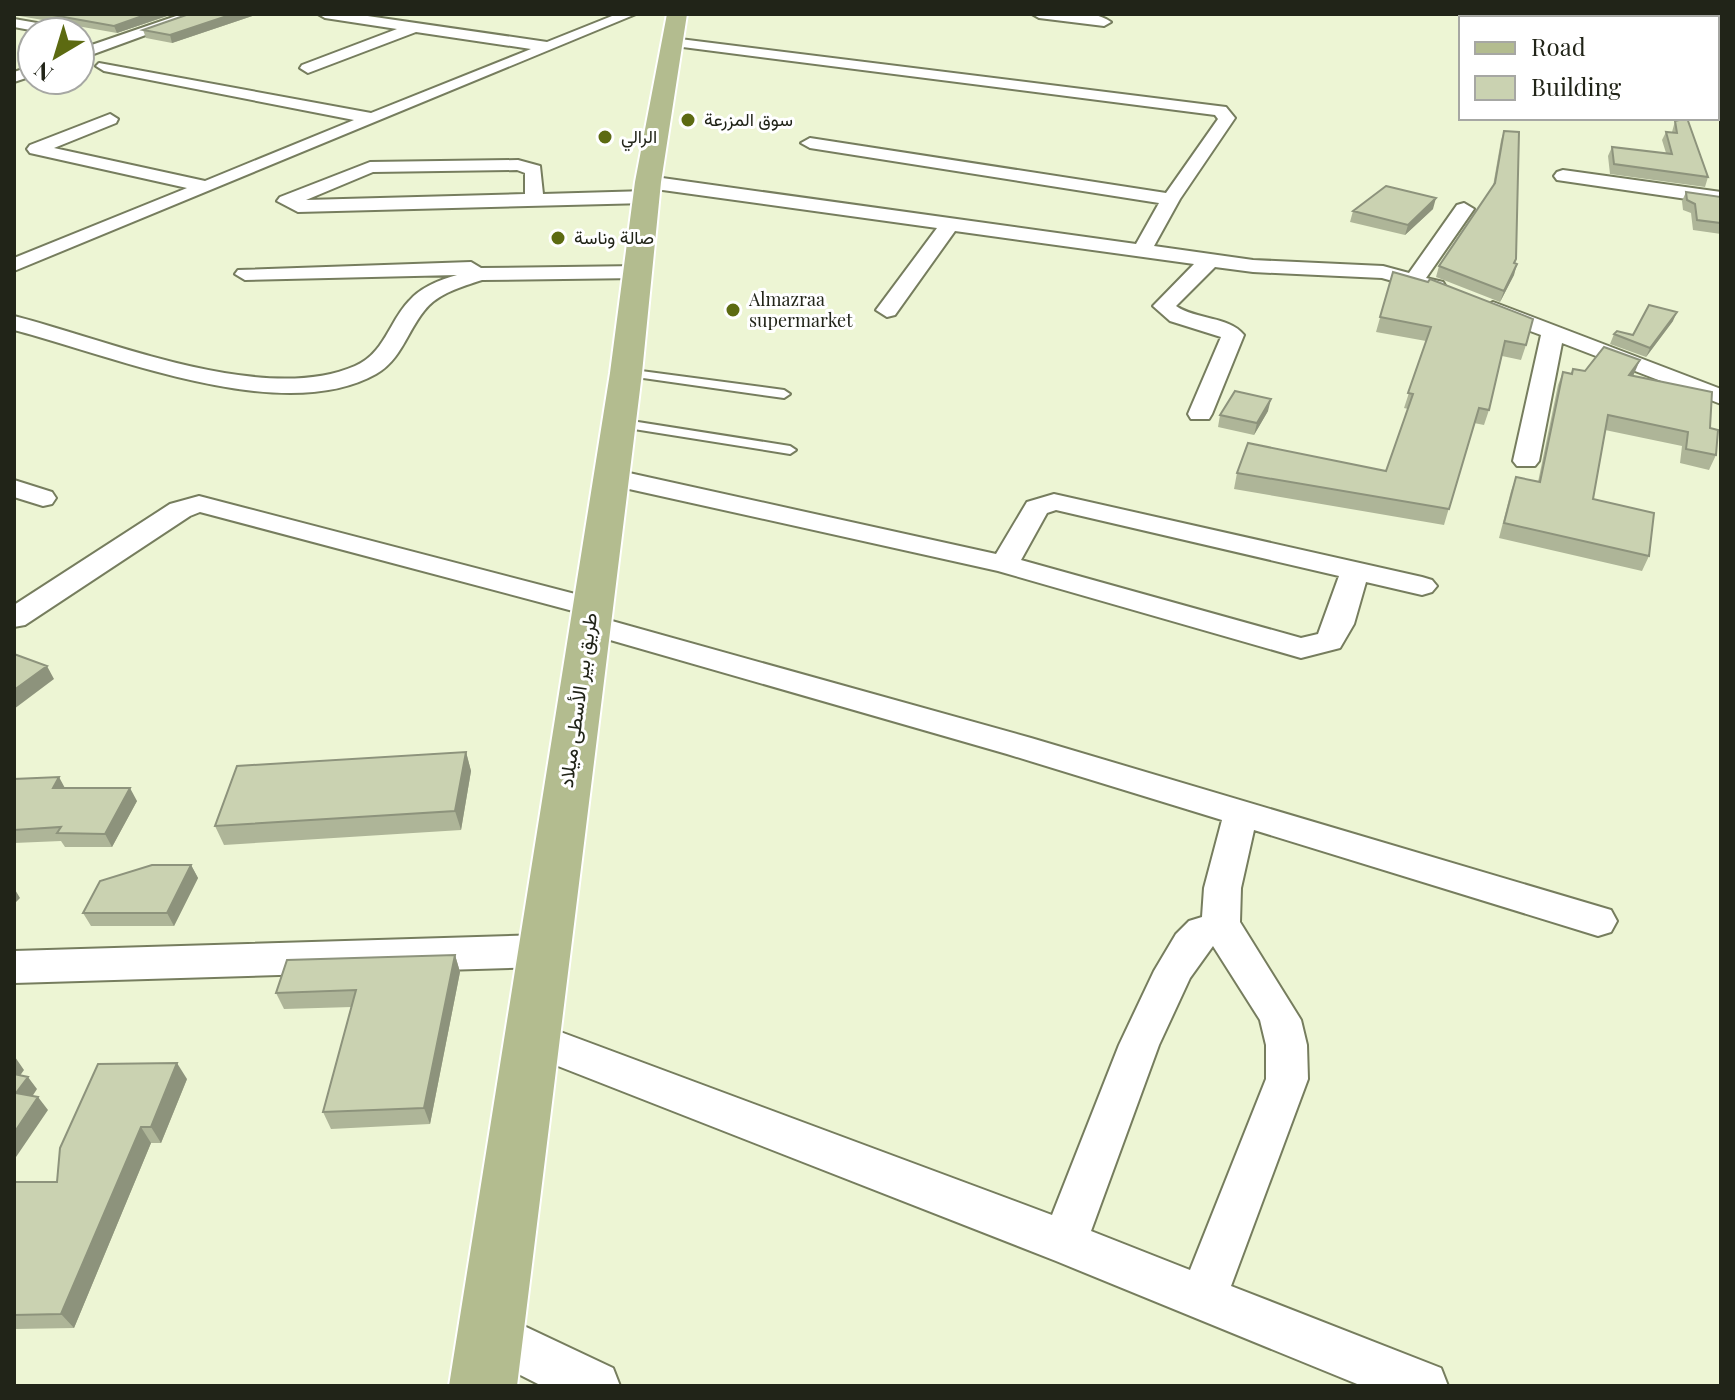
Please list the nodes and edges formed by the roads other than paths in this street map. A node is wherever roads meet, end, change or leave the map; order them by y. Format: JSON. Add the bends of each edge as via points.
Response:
{"nodes":[{"id":1,"x":196,"y":14,"type":"edge"},
{"id":2,"x":325,"y":14,"type":"edge"},
{"id":3,"x":449,"y":14,"type":"edge"},
{"id":4,"x":629,"y":14,"type":"edge"},
{"id":5,"x":1039,"y":14,"type":"edge"},
{"id":6,"x":140,"y":17,"type":"edge"},
{"id":7,"x":1104,"y":22,"type":"dead end"},
{"id":8,"x":168,"y":23,"type":"junction"},
{"id":9,"x":414,"y":27,"type":"junction"},
{"id":10,"x":674,"y":28,"type":"edge"},
{"id":11,"x":96,"y":37,"type":"edge"},
{"id":12,"x":116,"y":41,"type":"junction"},
{"id":13,"x":547,"y":46,"type":"junction"},
{"id":14,"x":96,"y":48,"type":"edge"},
{"id":15,"x":104,"y":66,"type":"dead end"},
{"id":16,"x":308,"y":68,"type":"dead end"},
{"id":17,"x":369,"y":118,"type":"junction"},
{"id":18,"x":110,"y":119,"type":"dead end"},
{"id":19,"x":810,"y":143,"type":"dead end"},
{"id":20,"x":1563,"y":176,"type":"dead end"},
{"id":21,"x":204,"y":186,"type":"junction"},
{"id":22,"x":648,"y":190,"type":"junction"},
{"id":23,"x":1721,"y":198,"type":"edge"},
{"id":24,"x":1171,"y":199,"type":"junction"},
{"id":25,"x":534,"y":200,"type":"junction"},
{"id":26,"x":1464,"y":209,"type":"dead end"},
{"id":27,"x":950,"y":224,"type":"junction"},
{"id":28,"x":1142,"y":250,"type":"junction"},
{"id":29,"x":1210,"y":260,"type":"junction"},
{"id":30,"x":14,"y":265,"type":"edge"},
{"id":31,"x":582,"y":272,"type":"junction"},
{"id":32,"x":639,"y":272,"type":"junction"},
{"id":33,"x":245,"y":274,"type":"dead end"},
{"id":34,"x":1414,"y":280,"type":"junction"},
{"id":35,"x":887,"y":310,"type":"dead end"},
{"id":36,"x":14,"y":323,"type":"edge"},
{"id":37,"x":1553,"y":332,"type":"junction"},
{"id":38,"x":626,"y":373,"type":"junction"},
{"id":39,"x":784,"y":394,"type":"dead end"},
{"id":40,"x":1721,"y":397,"type":"edge"},
{"id":41,"x":1200,"y":414,"type":"dead end"},
{"id":42,"x":619,"y":423,"type":"junction"},
{"id":43,"x":790,"y":450,"type":"dead end"},
{"id":44,"x":1526,"y":461,"type":"dead end"},
{"id":45,"x":611,"y":477,"type":"junction"},
{"id":46,"x":14,"y":488,"type":"edge"},
{"id":47,"x":43,"y":498,"type":"dead end"},
{"id":48,"x":1004,"y":564,"type":"junction"},
{"id":49,"x":1355,"y":570,"type":"junction"},
{"id":50,"x":1422,"y":586,"type":"dead end"},
{"id":51,"x":591,"y":616,"type":"junction"},
{"id":52,"x":14,"y":618,"type":"edge"},
{"id":53,"x":1241,"y":813,"type":"junction"},
{"id":54,"x":1598,"y":921,"type":"dead end"},
{"id":55,"x":1224,"y":929,"type":"junction"},
{"id":56,"x":542,"y":951,"type":"junction"},
{"id":57,"x":14,"y":967,"type":"edge"},
{"id":58,"x":531,"y":1038,"type":"junction"},
{"id":59,"x":1064,"y":1242,"type":"junction"},
{"id":60,"x":1203,"y":1298,"type":"junction"},
{"id":61,"x":490,"y":1334,"type":"junction"},
{"id":62,"x":483,"y":1386,"type":"edge"},
{"id":63,"x":595,"y":1386,"type":"edge"},
{"id":64,"x":1423,"y":1386,"type":"edge"}],
"edges":[{"from":1,"to":8,"type":"street"},
{"from":2,"to":9,"type":"street"},
{"from":3,"to":9,"type":"street"},
{"from":4,"to":13,"type":"street"},
{"from":5,"to":7,"type":"street"},
{"from":6,"to":8,"type":"street"},
{"from":8,"to":12,"type":"street"},
{"from":9,"to":13,"type":"street"},
{"from":9,"to":16,"type":"street"},
{"from":10,"to":22,"type":"main road","name":"طريق بير الأسطى ميلاد"},
{"from":10,"to":24,"type":"street","via":[[1220,111],[1227,118]]},
{"from":11,"to":12,"type":"street"},
{"from":12,"to":14,"type":"street"},
{"from":13,"to":17,"type":"street"},
{"from":15,"to":17,"type":"street"},
{"from":17,"to":21,"type":"street"},
{"from":18,"to":21,"type":"street","via":[[36,149]]},
{"from":19,"to":24,"type":"street"},
{"from":20,"to":23,"type":"street"},
{"from":21,"to":30,"type":"street"},
{"from":22,"to":25,"type":"street"},
{"from":22,"to":27,"type":"street"},
{"from":22,"to":32,"type":"main road","name":"طريق بير الأسطى ميلاد"},
{"from":24,"to":28,"type":"street"},
{"from":25,"to":25,"type":"street","via":[[534,170],[518,165],[384,165],[359,170],[287,201],[298,206]]},
{"from":26,"to":34,"type":"street"},
{"from":27,"to":28,"type":"street"},
{"from":27,"to":35,"type":"street"},
{"from":28,"to":29,"type":"street"},
{"from":29,"to":34,"type":"street","via":[[1288,270],[1383,272]]},
{"from":29,"to":41,"type":"street","via":[[1164,306],[1173,315],[1233,335]]},
{"from":31,"to":32,"type":"street"},
{"from":31,"to":33,"type":"street","via":[[544,266]]},
{"from":31,"to":36,"type":"street","via":[[481,274],[457,280],[413,309],[384,359],[321,384],[267,386],[220,379]]},
{"from":32,"to":38,"type":"main road","name":"طريق بير الأسطى ميلاد"},
{"from":34,"to":37,"type":"street"},
{"from":37,"to":40,"type":"street"},
{"from":37,"to":44,"type":"street"},
{"from":38,"to":39,"type":"lane"},
{"from":38,"to":42,"type":"main road","name":"طريق بير الأسطى ميلاد"},
{"from":42,"to":43,"type":"lane"},
{"from":42,"to":45,"type":"main road","name":"طريق بير الأسطى ميلاد"},
{"from":45,"to":48,"type":"street"},
{"from":45,"to":51,"type":"main road","name":"طريق بير الأسطى ميلاد"},
{"from":46,"to":47,"type":"street"},
{"from":48,"to":49,"type":"street","via":[[1037,508],[1054,502]]},
{"from":48,"to":49,"type":"street","via":[[1301,648],[1329,641]]},
{"from":49,"to":50,"type":"street"},
{"from":51,"to":52,"type":"street","via":[[199,504],[180,510]]},
{"from":51,"to":53,"type":"street"},
{"from":51,"to":56,"type":"main road","name":"طريق بير الأسطى ميلاد"},
{"from":53,"to":54,"type":"street"},
{"from":53,"to":55,"type":"street","via":[[1220,911]]},
{"from":55,"to":59,"type":"street","via":[[1202,932],[1174,971],[1139,1045]]},
{"from":55,"to":60,"type":"street","via":[[1279,1015],[1287,1079]]},
{"from":56,"to":57,"type":"street"},
{"from":56,"to":58,"type":"main road","name":"طريق بير الأسطى ميلاد"},
{"from":58,"to":59,"type":"street"},
{"from":58,"to":61,"type":"main road","name":"طريق بير الأسطى ميلاد"},
{"from":59,"to":60,"type":"street"},
{"from":60,"to":64,"type":"street"},
{"from":61,"to":62,"type":"main road","name":"طريق بير الأسطى ميلاد"},
{"from":61,"to":63,"type":"street"}]}
